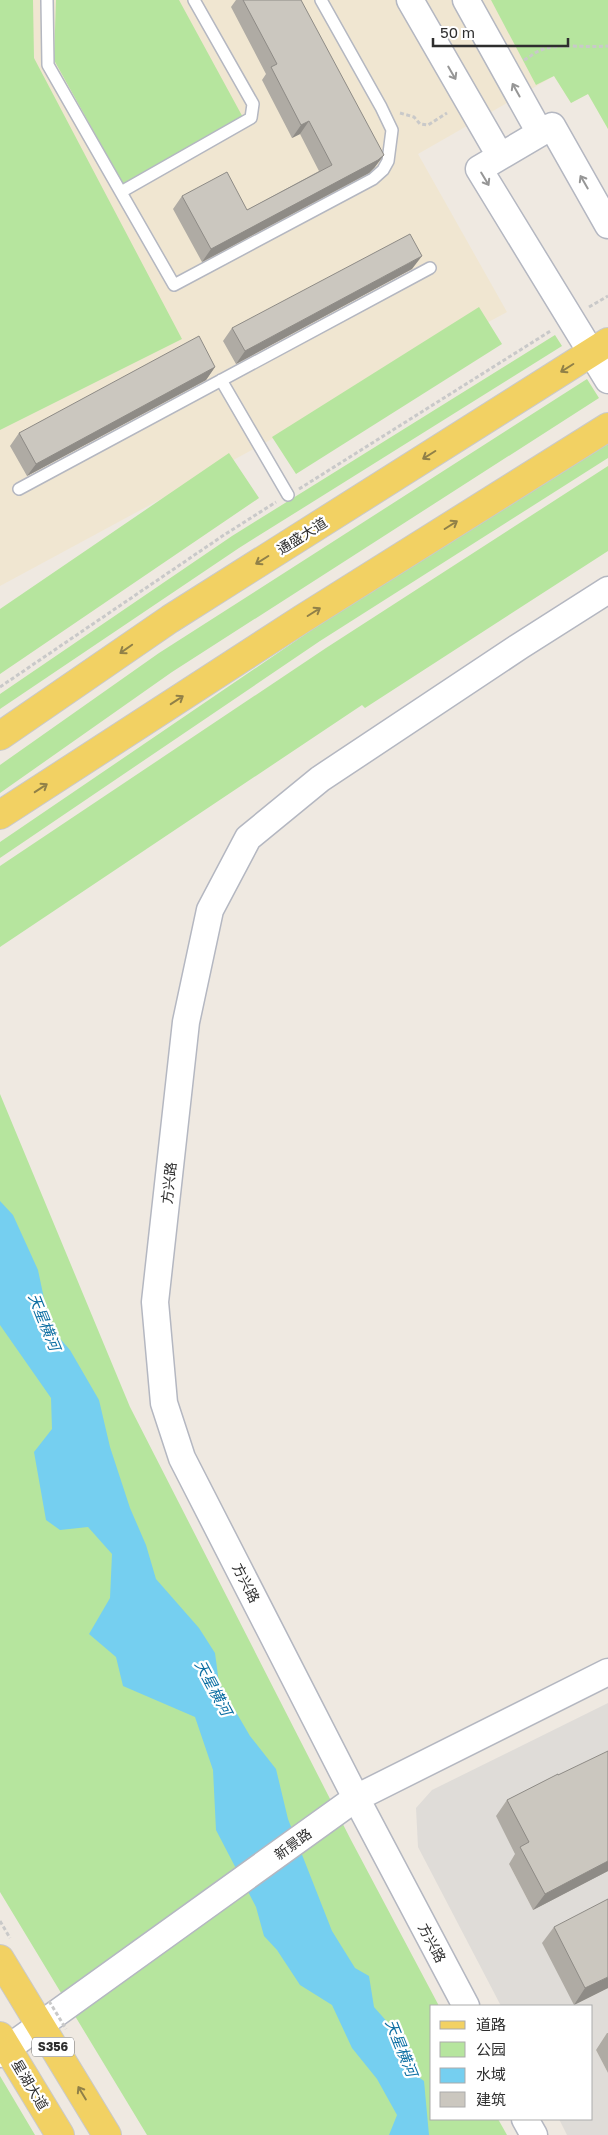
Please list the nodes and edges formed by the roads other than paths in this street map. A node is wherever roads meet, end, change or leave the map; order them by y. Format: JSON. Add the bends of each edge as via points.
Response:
{"nodes":[{"id":1,"x":47,"y":0,"type":"edge"},
{"id":2,"x":194,"y":0,"type":"edge"},
{"id":3,"x":321,"y":0,"type":"edge"},
{"id":4,"x":410,"y":0,"type":"edge"},
{"id":5,"x":466,"y":0,"type":"edge"},
{"id":6,"x":540,"y":133,"type":"junction"},
{"id":7,"x":500,"y":156,"type":"junction"},
{"id":8,"x":121,"y":192,"type":"junction"},
{"id":9,"x":608,"y":225,"type":"edge"},
{"id":10,"x":430,"y":268,"type":"dead end"},
{"id":11,"x":600,"y":348,"type":"edge"},
{"id":12,"x":221,"y":380,"type":"junction"},
{"id":13,"x":608,"y":380,"type":"edge"},
{"id":14,"x":608,"y":427,"type":"edge"},
{"id":15,"x":19,"y":489,"type":"dead end"},
{"id":16,"x":288,"y":496,"type":"dead end"},
{"id":17,"x":608,"y":590,"type":"edge"},
{"id":18,"x":0,"y":736,"type":"edge"},
{"id":19,"x":0,"y":815,"type":"edge"},
{"id":20,"x":608,"y":1672,"type":"edge"},
{"id":21,"x":356,"y":1798,"type":"junction"},
{"id":22,"x":0,"y":1959,"type":"edge"},
{"id":23,"x":465,"y":2005,"type":"edge"},
{"id":24,"x":52,"y":2019,"type":"junction"},
{"id":25,"x":3,"y":2046,"type":"edge"},
{"id":26,"x":526,"y":2120,"type":"edge"},
{"id":27,"x":60,"y":2135,"type":"edge"},
{"id":28,"x":107,"y":2135,"type":"edge"},
{"id":29,"x":534,"y":2135,"type":"edge"}],
"edges":[{"from":1,"to":8,"type":"lane","via":[[48,65]]},
{"from":2,"to":8,"type":"lane","via":[[253,104],[251,118]]},
{"from":3,"to":8,"type":"lane","via":[[392,130],[391,150],[383,170],[373,179],[174,285]]},
{"from":4,"to":7,"type":"street","one_way":true},
{"from":6,"to":5,"type":"street","one_way":true},
{"from":6,"to":7,"type":"street"},
{"from":9,"to":6,"type":"street","one_way":true,"via":[[552,126]]},
{"from":7,"to":11,"type":"street","one_way":true,"via":[[479,169]]},
{"from":10,"to":12,"type":"lane"},
{"from":11,"to":13,"type":"street"},
{"from":11,"to":18,"type":"main road","name":"通盛大道","one_way":true,"via":[[170,619]]},
{"from":12,"to":15,"type":"lane"},
{"from":12,"to":16,"type":"lane"},
{"from":19,"to":14,"type":"main road","one_way":true,"via":[[302,619]]},
{"from":17,"to":21,"type":"street","name":"方兴路","via":[[320,779],[248,838],[210,910],[186,1022],[155,1302],[164,1403],[182,1458]]},
{"from":20,"to":21,"type":"street","name":"新景路"},
{"from":21,"to":23,"type":"street","name":"方兴路"},
{"from":21,"to":24,"type":"street","name":"新景路"},
{"from":22,"to":24,"type":"main road","number":"S356"},
{"from":24,"to":25,"type":"street","name":"新景路"},
{"from":28,"to":24,"type":"main road","number":"S356","one_way":true},
{"from":25,"to":27,"type":"main road","name":"星湖大道","number":"S356"},
{"from":26,"to":29,"type":"street"}]}
